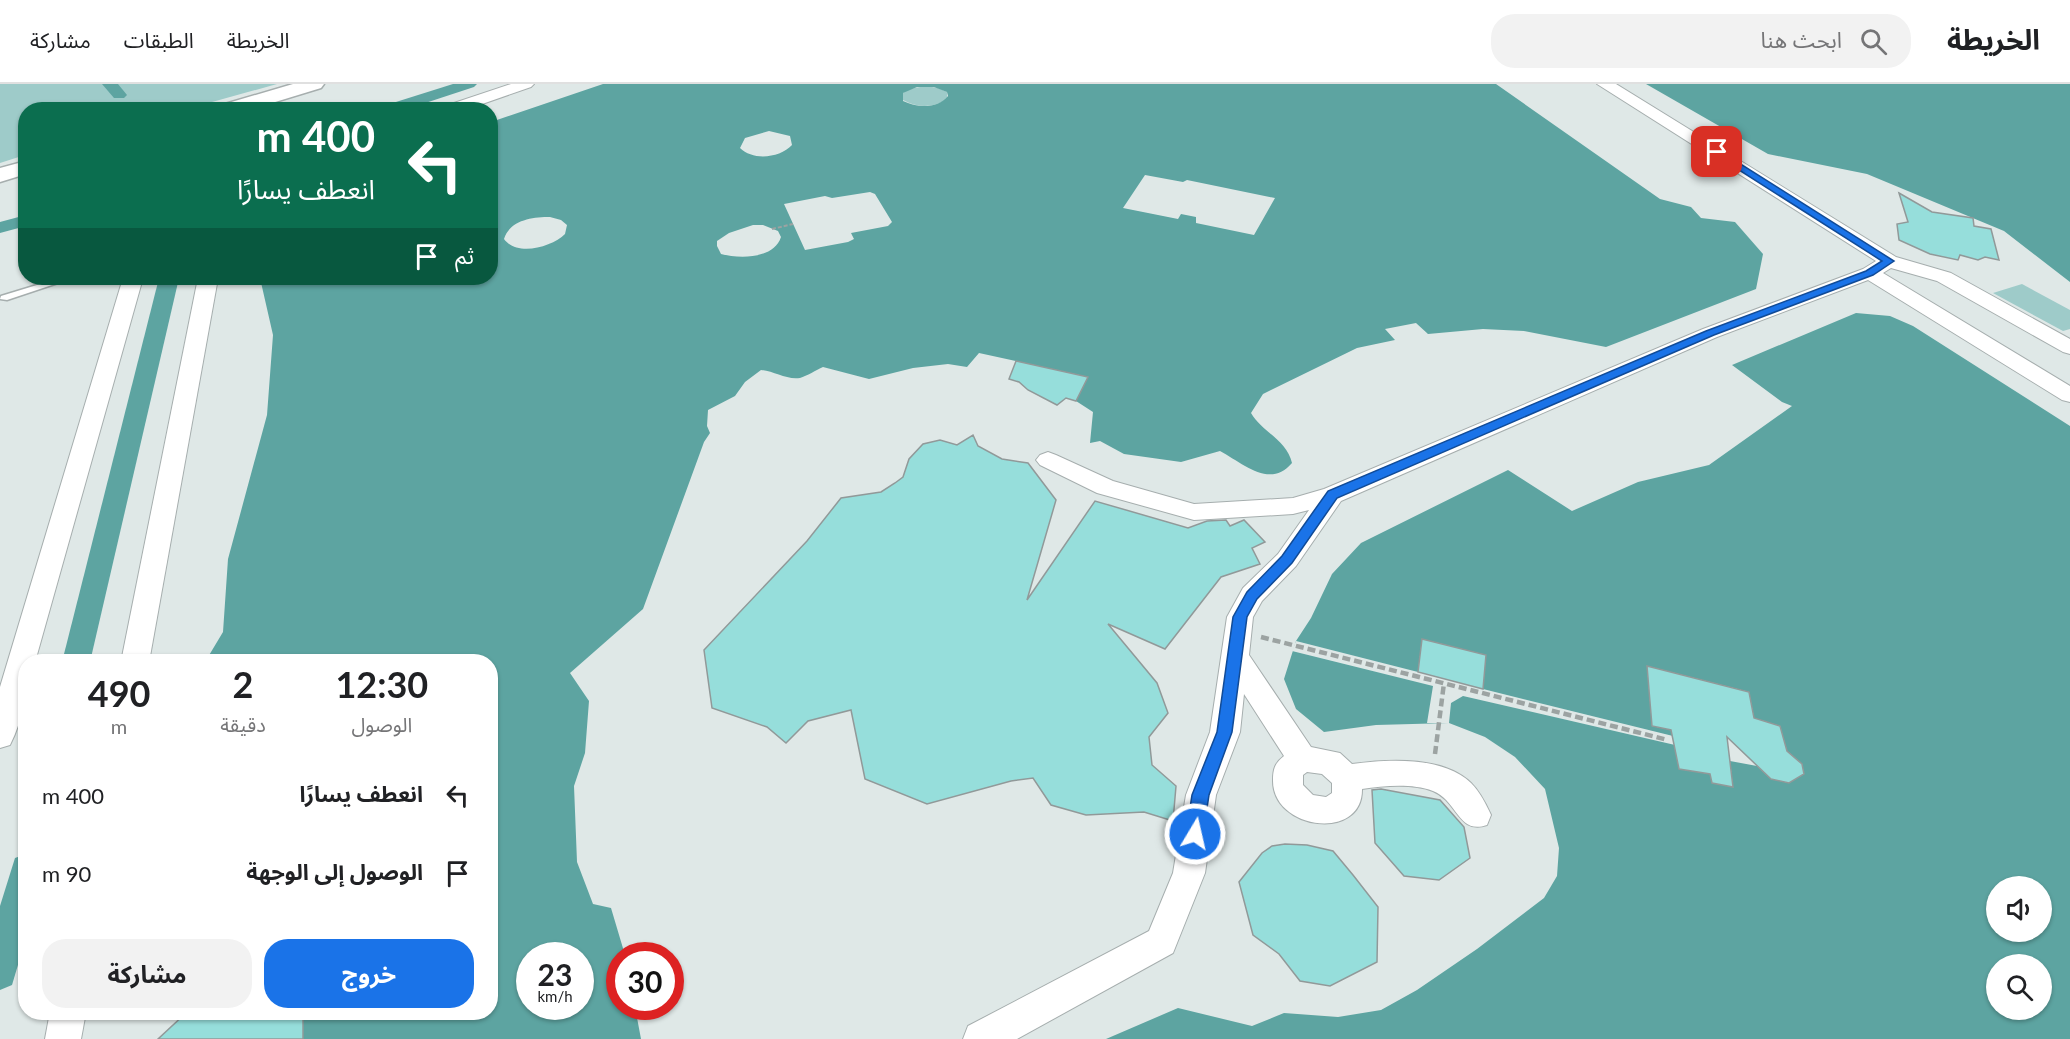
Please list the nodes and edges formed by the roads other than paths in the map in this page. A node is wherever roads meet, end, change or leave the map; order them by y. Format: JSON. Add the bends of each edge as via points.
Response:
{"nodes":[{"id":1,"x":314,"y":84,"type":"edge"},
{"id":2,"x":526,"y":84,"type":"edge"},
{"id":3,"x":1605,"y":84,"type":"edge"},
{"id":4,"x":252,"y":102,"type":"edge"},
{"id":5,"x":472,"y":102,"type":"edge"},
{"id":6,"x":18,"y":169,"type":"edge"},
{"id":7,"x":0,"y":175,"type":"edge"},
{"id":8,"x":1879,"y":267,"type":"junction"},
{"id":9,"x":46,"y":285,"type":"edge"},
{"id":10,"x":131,"y":285,"type":"edge"},
{"id":11,"x":207,"y":285,"type":"edge"},
{"id":12,"x":4,"y":298,"type":"dead end"},
{"id":13,"x":2070,"y":348,"type":"edge"},
{"id":14,"x":2070,"y":395,"type":"edge"},
{"id":15,"x":1048,"y":459,"type":"dead end"},
{"id":16,"x":1332,"y":495,"type":"junction"},
{"id":17,"x":1235,"y":643,"type":"junction"},
{"id":18,"x":24,"y":654,"type":"edge"},
{"id":19,"x":137,"y":654,"type":"edge"},
{"id":20,"x":18,"y":674,"type":"edge"},
{"id":21,"x":0,"y":736,"type":"edge"},
{"id":22,"x":1302,"y":759,"type":"junction"},
{"id":23,"x":1347,"y":778,"type":"junction"},
{"id":24,"x":1476,"y":814,"type":"dead end"},
{"id":25,"x":67,"y":1020,"type":"edge"},
{"id":26,"x":63,"y":1039,"type":"edge"},
{"id":27,"x":981,"y":1039,"type":"edge"}],
"edges":[{"from":1,"to":4,"type":"street"},
{"from":2,"to":5,"type":"street"},
{"from":3,"to":8,"type":"street","via":[[1656,114]]},
{"from":6,"to":7,"type":"street"},
{"from":8,"to":13,"type":"street","via":[[1944,277]]},
{"from":8,"to":14,"type":"street"},
{"from":8,"to":16,"type":"street","via":[[1710,333]]},
{"from":9,"to":12,"type":"lane"},
{"from":10,"to":18,"type":"street"},
{"from":11,"to":19,"type":"street"},
{"from":15,"to":16,"type":"street","via":[[1105,487],[1194,512],[1293,506]]},
{"from":16,"to":17,"type":"street","via":[[1287,560],[1252,596],[1240,617]]},
{"from":17,"to":22,"type":"street"},
{"from":17,"to":27,"type":"street","via":[[1225,732],[1200,795],[1189,873],[1161,942]]},
{"from":20,"to":21,"type":"street"},
{"from":22,"to":23,"type":"street","via":[[1329,762]]},
{"from":22,"to":23,"type":"street","via":[[1288,770],[1288,790],[1305,807],[1330,811],[1347,799]]},
{"from":23,"to":24,"type":"street","via":[[1432,778],[1458,789]]},
{"from":25,"to":26,"type":"street"}]}
